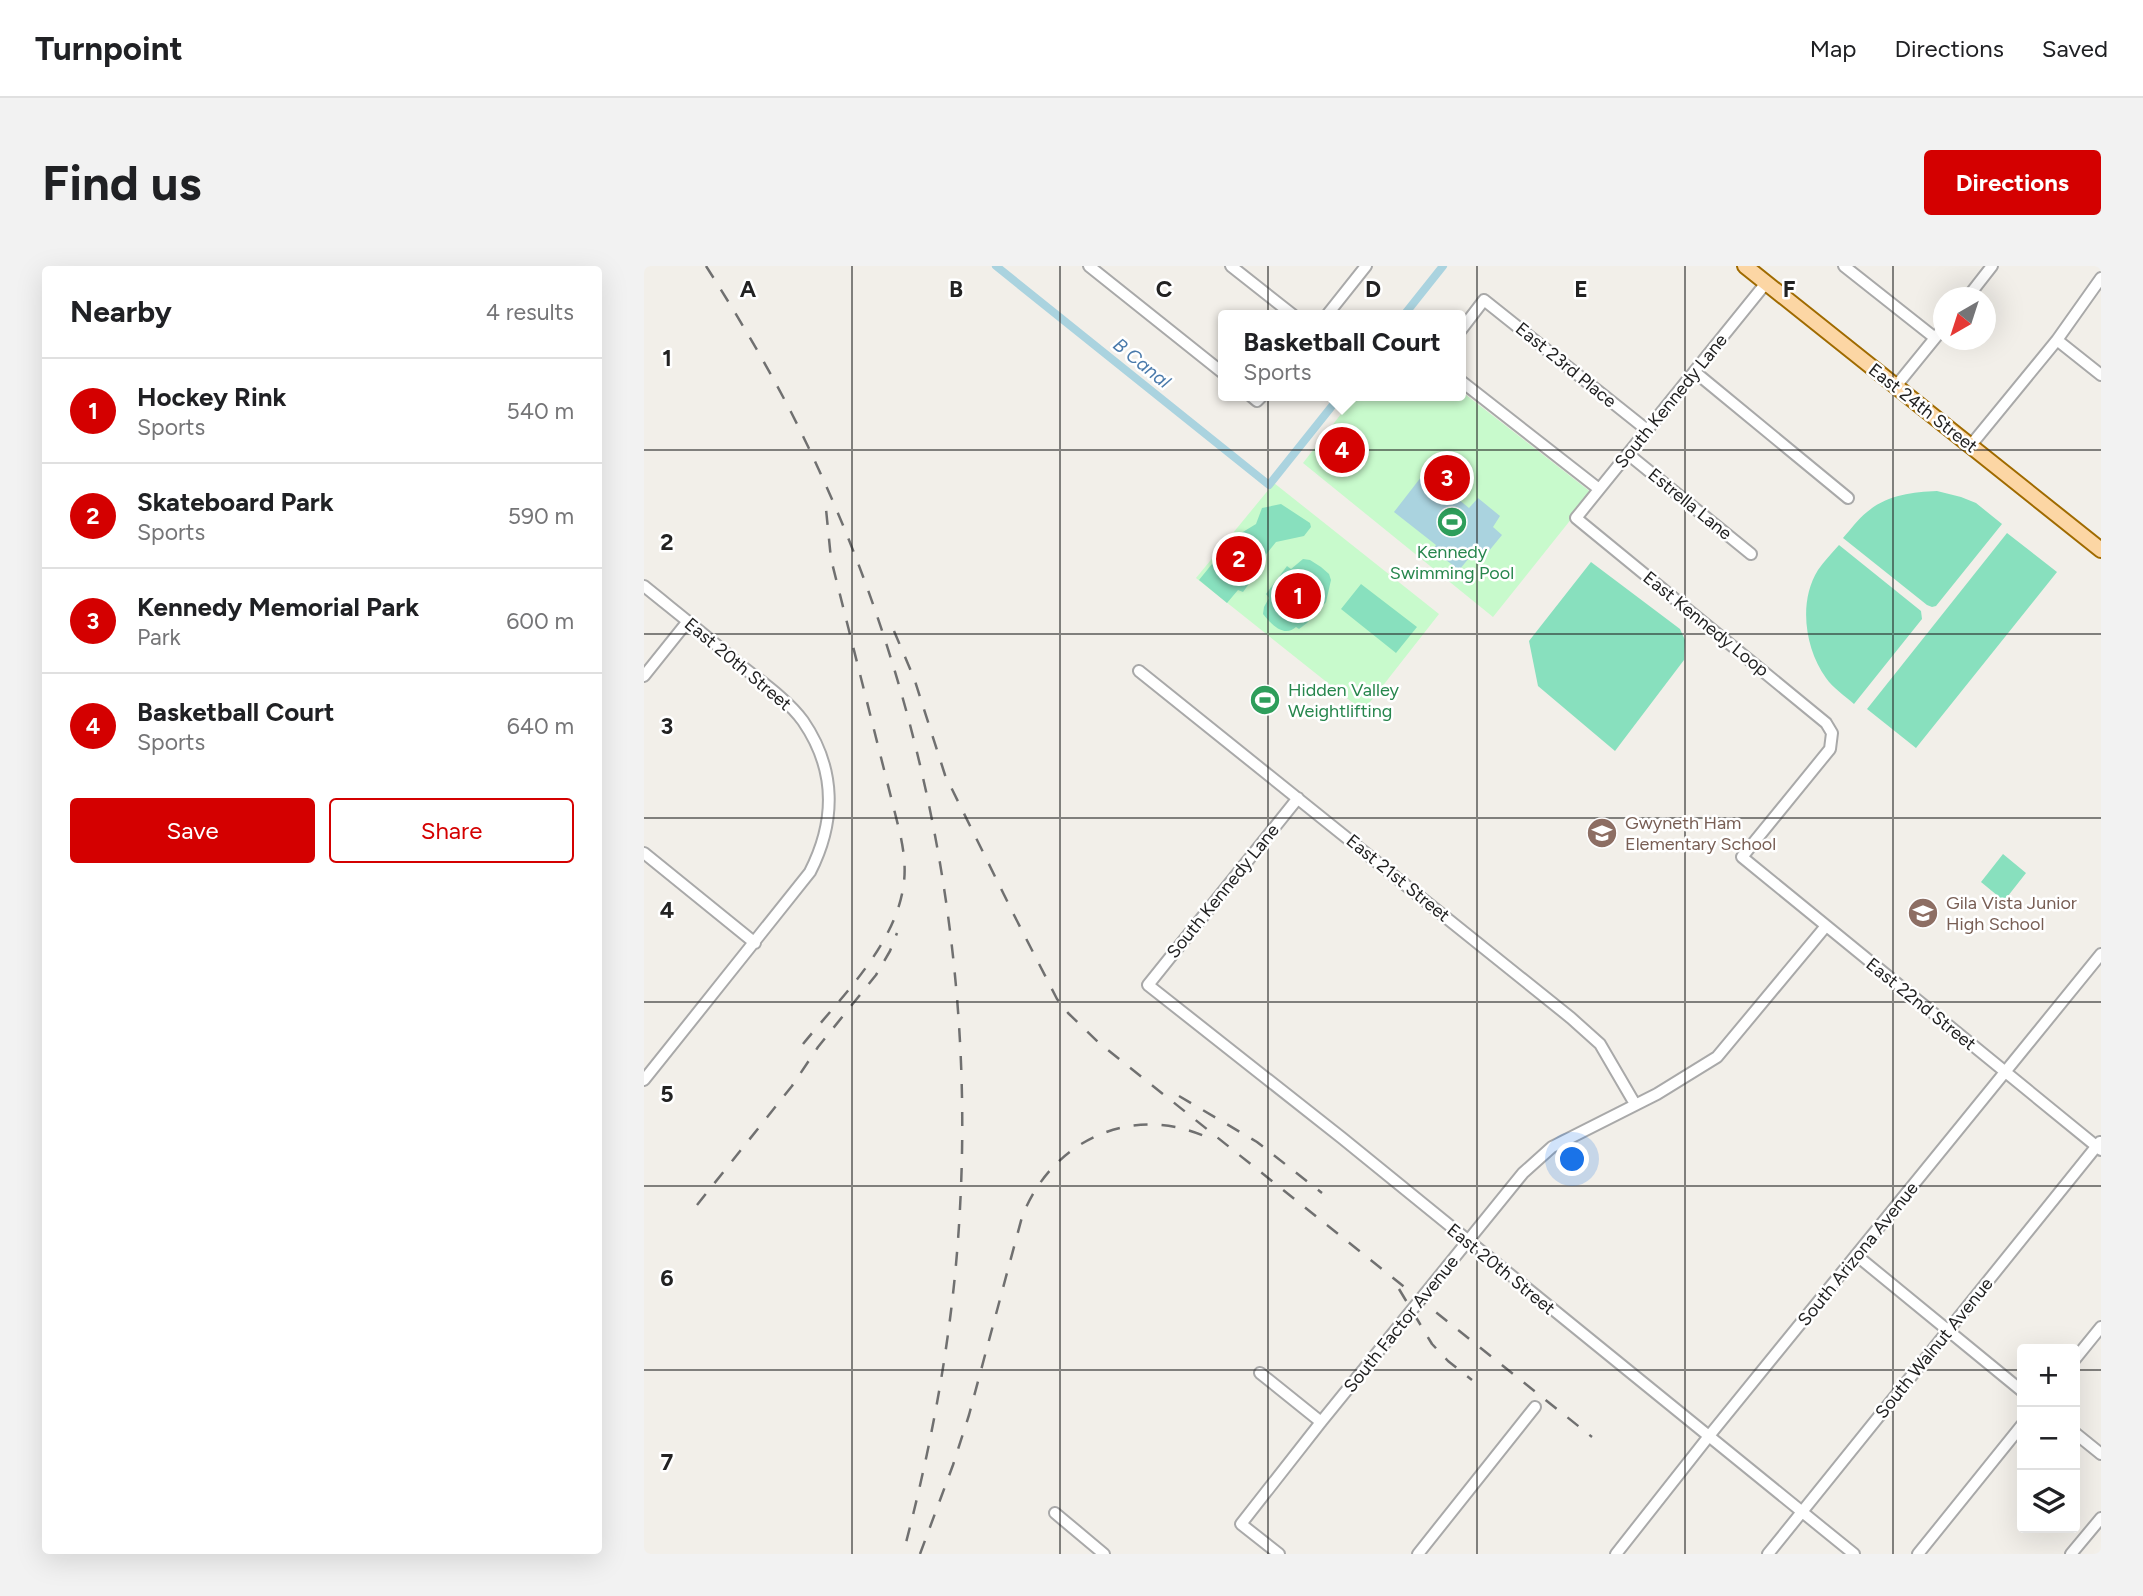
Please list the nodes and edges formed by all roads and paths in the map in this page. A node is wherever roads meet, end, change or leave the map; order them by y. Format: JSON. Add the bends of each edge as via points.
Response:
{"nodes":[{"id":1,"x":1089,"y":266,"type":"edge"},
{"id":2,"x":1231,"y":266,"type":"edge"},
{"id":3,"x":1366,"y":266,"type":"edge"},
{"id":4,"x":1745,"y":266,"type":"edge"},
{"id":5,"x":1844,"y":266,"type":"edge"},
{"id":6,"x":1990,"y":267,"type":"edge"},
{"id":7,"x":2101,"y":278,"type":"edge"},
{"id":8,"x":1766,"y":283,"type":"junction"},
{"id":9,"x":1975,"y":287,"type":"edge"},
{"id":10,"x":1287,"y":310,"type":"edge"},
{"id":11,"x":1331,"y":310,"type":"edge"},
{"id":12,"x":1466,"y":323,"type":"edge"},
{"id":13,"x":1933,"y":336,"type":"edge"},
{"id":14,"x":1933,"y":340,"type":"edge"},
{"id":15,"x":2057,"y":340,"type":"junction"},
{"id":16,"x":1218,"y":369,"type":"edge"},
{"id":17,"x":1695,"y":372,"type":"junction"},
{"id":18,"x":2101,"y":375,"type":"edge"},
{"id":19,"x":1466,"y":385,"type":"edge"},
{"id":20,"x":1896,"y":386,"type":"junction"},
{"id":21,"x":1647,"y":430,"type":"junction"},
{"id":22,"x":1971,"y":445,"type":"junction"},
{"id":23,"x":1628,"y":454,"type":"junction"},
{"id":24,"x":1599,"y":489,"type":"junction"},
{"id":25,"x":1848,"y":498,"type":"dead end"},
{"id":26,"x":1576,"y":518,"type":"joint"},
{"id":27,"x":2101,"y":550,"type":"edge"},
{"id":28,"x":1751,"y":554,"type":"dead end"},
{"id":29,"x":644,"y":586,"type":"edge"},
{"id":30,"x":688,"y":621,"type":"junction"},
{"id":31,"x":1139,"y":671,"type":"dead end"},
{"id":32,"x":644,"y":676,"type":"edge"},
{"id":33,"x":1298,"y":797,"type":"junction"},
{"id":34,"x":644,"y":853,"type":"edge"},
{"id":35,"x":1742,"y":857,"type":"joint"},
{"id":36,"x":1826,"y":926,"type":"junction"},
{"id":37,"x":755,"y":943,"type":"junction"},
{"id":38,"x":2101,"y":954,"type":"edge"},
{"id":39,"x":1147,"y":985,"type":"joint"},
{"id":40,"x":2006,"y":1072,"type":"junction"},
{"id":41,"x":644,"y":1080,"type":"edge"},
{"id":42,"x":1635,"y":1104,"type":"junction"},
{"id":43,"x":2100,"y":1146,"type":"edge"},
{"id":44,"x":1468,"y":1242,"type":"junction"},
{"id":45,"x":1856,"y":1255,"type":"junction"},
{"id":46,"x":2101,"y":1327,"type":"edge"},
{"id":47,"x":1948,"y":1331,"type":"junction"},
{"id":48,"x":2080,"y":1353,"type":"edge"},
{"id":49,"x":1260,"y":1373,"type":"dead end"},
{"id":50,"x":2017,"y":1387,"type":"edge"},
{"id":51,"x":1535,"y":1407,"type":"dead end"},
{"id":52,"x":1321,"y":1422,"type":"junction"},
{"id":53,"x":2017,"y":1430,"type":"edge"},
{"id":54,"x":1709,"y":1436,"type":"junction"},
{"id":55,"x":2080,"y":1437,"type":"edge"},
{"id":56,"x":2101,"y":1454,"type":"edge"},
{"id":57,"x":1802,"y":1512,"type":"junction"},
{"id":58,"x":1055,"y":1513,"type":"dead end"},
{"id":59,"x":2101,"y":1518,"type":"edge"},
{"id":60,"x":1104,"y":1554,"type":"edge"},
{"id":61,"x":1279,"y":1554,"type":"edge"},
{"id":62,"x":1418,"y":1554,"type":"edge"},
{"id":63,"x":1616,"y":1554,"type":"edge"},
{"id":64,"x":1768,"y":1554,"type":"edge"},
{"id":65,"x":1854,"y":1554,"type":"edge"},
{"id":66,"x":1918,"y":1554,"type":"edge"},
{"id":67,"x":2071,"y":1554,"type":"edge"}],
"edges":[{"from":1,"to":16,"type":"street"},
{"from":2,"to":10,"type":"street"},
{"from":3,"to":11,"type":"street"},
{"from":4,"to":8,"type":"main road","name":"East 24th Street"},
{"from":5,"to":13,"type":"street"},
{"from":6,"to":9,"type":"street"},
{"from":7,"to":15,"type":"street"},
{"from":8,"to":17,"type":"street","name":"South Kennedy Lane"},
{"from":8,"to":20,"type":"main road","name":"East 24th Street"},
{"from":12,"to":21,"type":"street","name":"East 23rd Place","via":[[1484,300]]},
{"from":14,"to":20,"type":"street"},
{"from":15,"to":18,"type":"street"},
{"from":15,"to":22,"type":"street"},
{"from":17,"to":21,"type":"street","name":"South Kennedy Lane"},
{"from":17,"to":25,"type":"street"},
{"from":19,"to":24,"type":"street"},
{"from":20,"to":22,"type":"main road","name":"East 24th Street"},
{"from":21,"to":23,"type":"street","name":"South Kennedy Lane"},
{"from":22,"to":27,"type":"main road","name":"East 24th Street"},
{"from":23,"to":24,"type":"street","name":"South Kennedy Lane"},
{"from":23,"to":28,"type":"street","name":"Estrella Lane"},
{"from":24,"to":26,"type":"street","name":"South Kennedy Lane"},
{"from":26,"to":35,"type":"street","name":"East Kennedy Loop","via":[[1826,723],[1832,733],[1830,749]]},
{"from":29,"to":30,"type":"street","name":"East 20th Street"},
{"from":30,"to":32,"type":"street"},
{"from":30,"to":37,"type":"street","name":"East 20th Street","via":[[776,694],[802,720],[820,752],[830,801],[821,851]]},
{"from":31,"to":33,"type":"street","name":"East 21st Street"},
{"from":33,"to":39,"type":"street","name":"South Kennedy Lane"},
{"from":33,"to":42,"type":"street","name":"East 21st Street","via":[[1586,1031],[1600,1044]]},
{"from":34,"to":37,"type":"street"},
{"from":35,"to":36,"type":"street","name":"East 22nd Street"},
{"from":36,"to":40,"type":"street","name":"East 22nd Street"},
{"from":36,"to":42,"type":"street","name":"South Factor Avenue","via":[[1717,1056]]},
{"from":37,"to":41,"type":"street","name":"East 20th Street"},
{"from":38,"to":40,"type":"street","name":"South Arizona Avenue"},
{"from":39,"to":44,"type":"street","name":"East 20th Street"},
{"from":40,"to":43,"type":"street","name":"East 22nd Street"},
{"from":40,"to":45,"type":"street","name":"South Arizona Avenue"},
{"from":42,"to":44,"type":"street","name":"South Factor Avenue","via":[[1552,1147],[1523,1173]]},
{"from":43,"to":47,"type":"street","name":"South Walnut Avenue"},
{"from":44,"to":52,"type":"street","name":"South Factor Avenue"},
{"from":44,"to":54,"type":"street","name":"East 20th Street"},
{"from":45,"to":47,"type":"street"},
{"from":45,"to":54,"type":"street","name":"South Arizona Avenue"},
{"from":46,"to":48,"type":"street"},
{"from":47,"to":50,"type":"street"},
{"from":47,"to":57,"type":"street","name":"South Walnut Avenue"},
{"from":49,"to":52,"type":"street"},
{"from":51,"to":62,"type":"street"},
{"from":52,"to":61,"type":"street","name":"South Factor Avenue","via":[[1241,1524]]},
{"from":53,"to":66,"type":"street"},
{"from":54,"to":57,"type":"street","name":"East 20th Street"},
{"from":54,"to":63,"type":"street","name":"South Arizona Avenue"},
{"from":55,"to":56,"type":"street"},
{"from":57,"to":64,"type":"street","name":"South Walnut Avenue"},
{"from":57,"to":65,"type":"street","name":"East 20th Street"},
{"from":58,"to":60,"type":"street"},
{"from":59,"to":67,"type":"street"}]}
